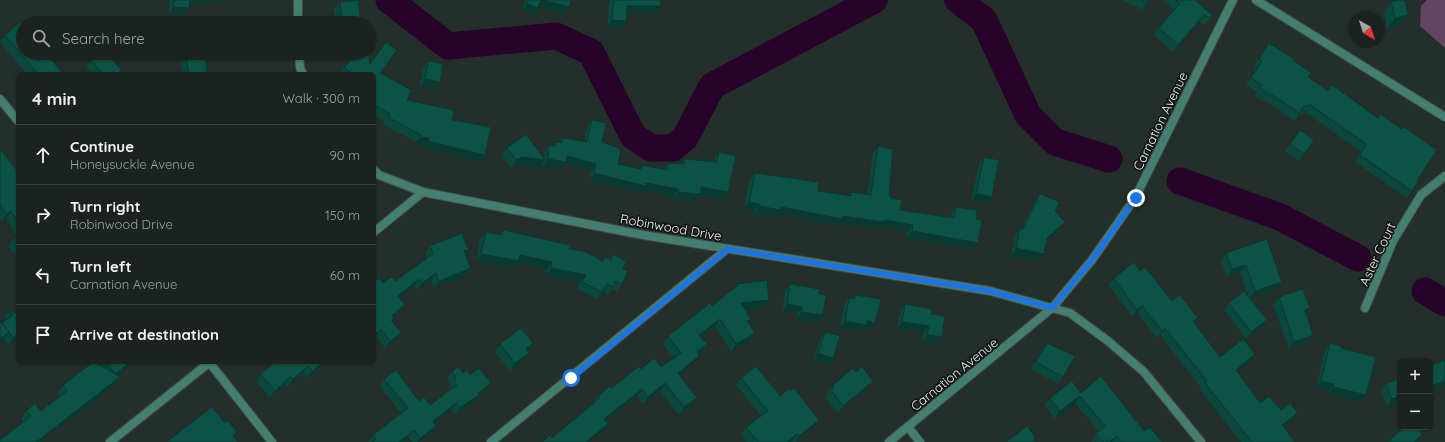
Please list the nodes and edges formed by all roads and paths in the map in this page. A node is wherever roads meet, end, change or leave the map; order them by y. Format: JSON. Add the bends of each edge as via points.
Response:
{"nodes":[{"id":1,"x":298,"y":0,"type":"edge"},
{"id":2,"x":1233,"y":0,"type":"edge"},
{"id":3,"x":1256,"y":0,"type":"edge"},
{"id":4,"x":298,"y":16,"type":"edge"},
{"id":5,"x":299,"y":60,"type":"edge"},
{"id":6,"x":302,"y":72,"type":"edge"},
{"id":7,"x":0,"y":98,"type":"edge"},
{"id":8,"x":1445,"y":117,"type":"edge"},
{"id":9,"x":16,"y":118,"type":"edge"},
{"id":10,"x":376,"y":172,"type":"edge"},
{"id":11,"x":1445,"y":176,"type":"edge"},
{"id":12,"x":423,"y":192,"type":"junction"},
{"id":13,"x":376,"y":230,"type":"edge"},
{"id":14,"x":728,"y":249,"type":"junction"},
{"id":15,"x":1052,"y":308,"type":"junction"},
{"id":16,"x":1365,"y":308,"type":"dead end"},
{"id":17,"x":208,"y":364,"type":"edge"},
{"id":18,"x":212,"y":364,"type":"edge"},
{"id":19,"x":908,"y":427,"type":"junction"},
{"id":20,"x":110,"y":442,"type":"edge"},
{"id":21,"x":272,"y":442,"type":"edge"},
{"id":22,"x":491,"y":442,"type":"edge"},
{"id":23,"x":889,"y":442,"type":"edge"},
{"id":24,"x":920,"y":442,"type":"edge"},
{"id":25,"x":1201,"y":442,"type":"edge"}],
"edges":[{"from":1,"to":4,"type":"street"},
{"from":2,"to":15,"type":"street","name":"Carnation Avenue","via":[[1136,198],[1092,260]]},
{"from":3,"to":8,"type":"street"},
{"from":5,"to":6,"type":"street"},
{"from":7,"to":9,"type":"street"},
{"from":10,"to":12,"type":"street","name":"Robinwood Drive"},
{"from":11,"to":16,"type":"street","name":"Aster Court","via":[[1422,195],[1393,241]]},
{"from":12,"to":13,"type":"street"},
{"from":12,"to":14,"type":"street","name":"Robinwood Drive"},
{"from":14,"to":15,"type":"street","name":"Robinwood Drive","via":[[990,291]]},
{"from":14,"to":22,"type":"street"},
{"from":15,"to":19,"type":"street","name":"Carnation Avenue"},
{"from":15,"to":25,"type":"street","name":"Robinwood Drive","via":[[1070,313],[1144,372]]},
{"from":17,"to":20,"type":"street"},
{"from":18,"to":21,"type":"street"},
{"from":19,"to":23,"type":"street","name":"Carnation Avenue"},
{"from":19,"to":24,"type":"street"}]}
